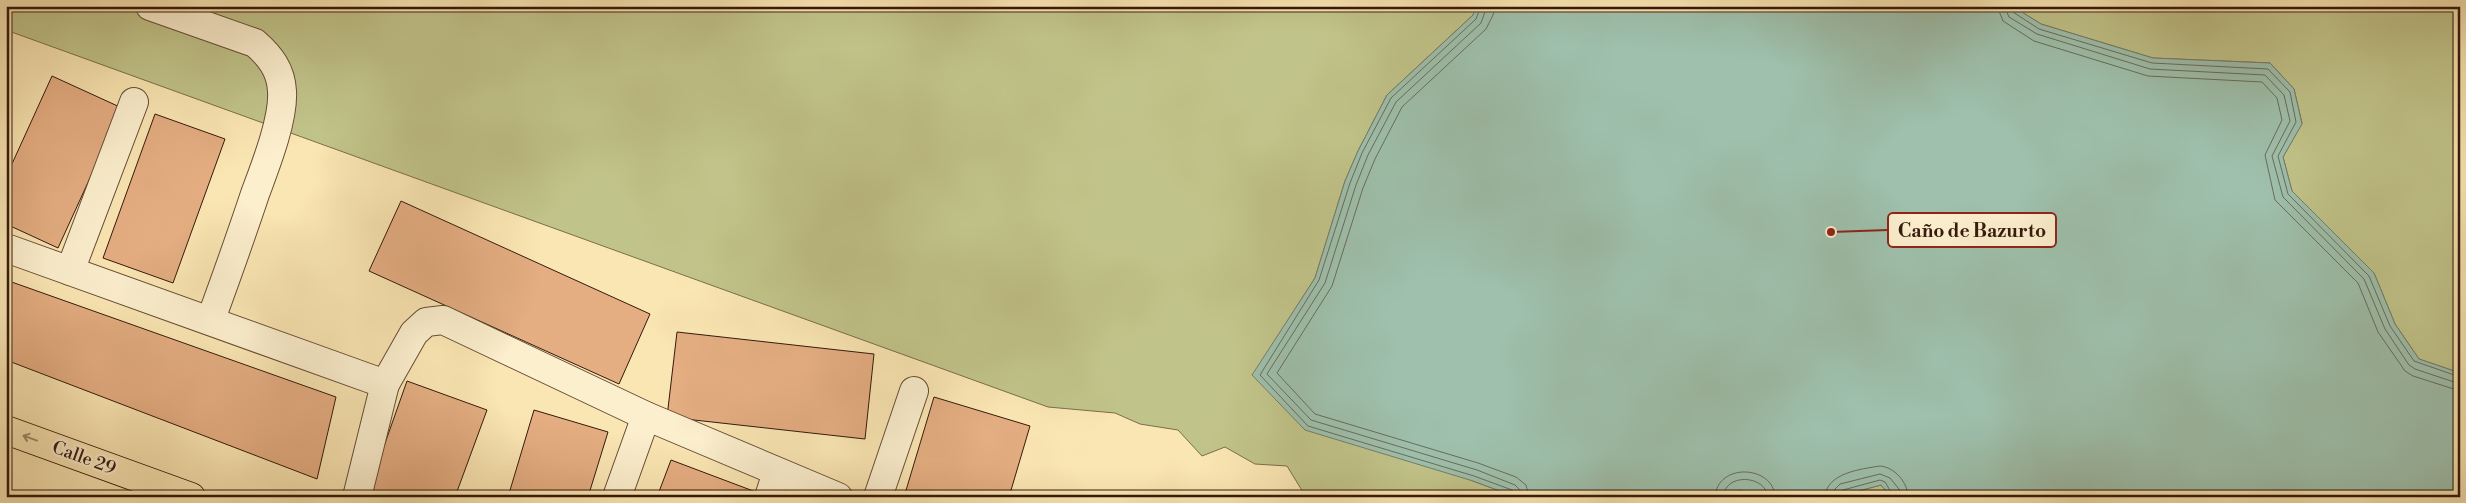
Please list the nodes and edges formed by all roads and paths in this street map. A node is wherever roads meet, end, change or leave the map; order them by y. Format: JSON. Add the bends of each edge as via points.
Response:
{"nodes":[{"id":1,"x":150,"y":6,"type":"edge"},
{"id":2,"x":134,"y":102,"type":"dead end"},
{"id":3,"x":6,"y":248,"type":"edge"},
{"id":4,"x":70,"y":271,"type":"junction"},
{"id":5,"x":211,"y":320,"type":"junction"},
{"id":6,"x":385,"y":384,"type":"junction"},
{"id":7,"x":914,"y":391,"type":"dead end"},
{"id":8,"x":646,"y":416,"type":"junction"},
{"id":9,"x":6,"y":430,"type":"edge"},
{"id":10,"x":773,"y":484,"type":"edge"},
{"id":11,"x":189,"y":497,"type":"edge"},
{"id":12,"x":357,"y":497,"type":"edge"},
{"id":13,"x":617,"y":497,"type":"edge"},
{"id":14,"x":838,"y":497,"type":"edge"},
{"id":15,"x":878,"y":497,"type":"edge"}],
"edges":[{"from":1,"to":5,"type":"lane","via":[[255,43],[275,64],[280,78],[282,92],[272,148]]},
{"from":2,"to":4,"type":"lane"},
{"from":3,"to":4,"type":"lane"},
{"from":4,"to":5,"type":"lane"},
{"from":5,"to":6,"type":"lane"},
{"from":6,"to":8,"type":"lane","via":[[414,333],[426,322],[443,320]]},
{"from":6,"to":12,"type":"lane"},
{"from":7,"to":15,"type":"lane"},
{"from":8,"to":10,"type":"lane"},
{"from":8,"to":13,"type":"lane"},
{"from":11,"to":9,"type":"main road","name":"Calle 29","one_way":true},
{"from":10,"to":14,"type":"lane"}]}
